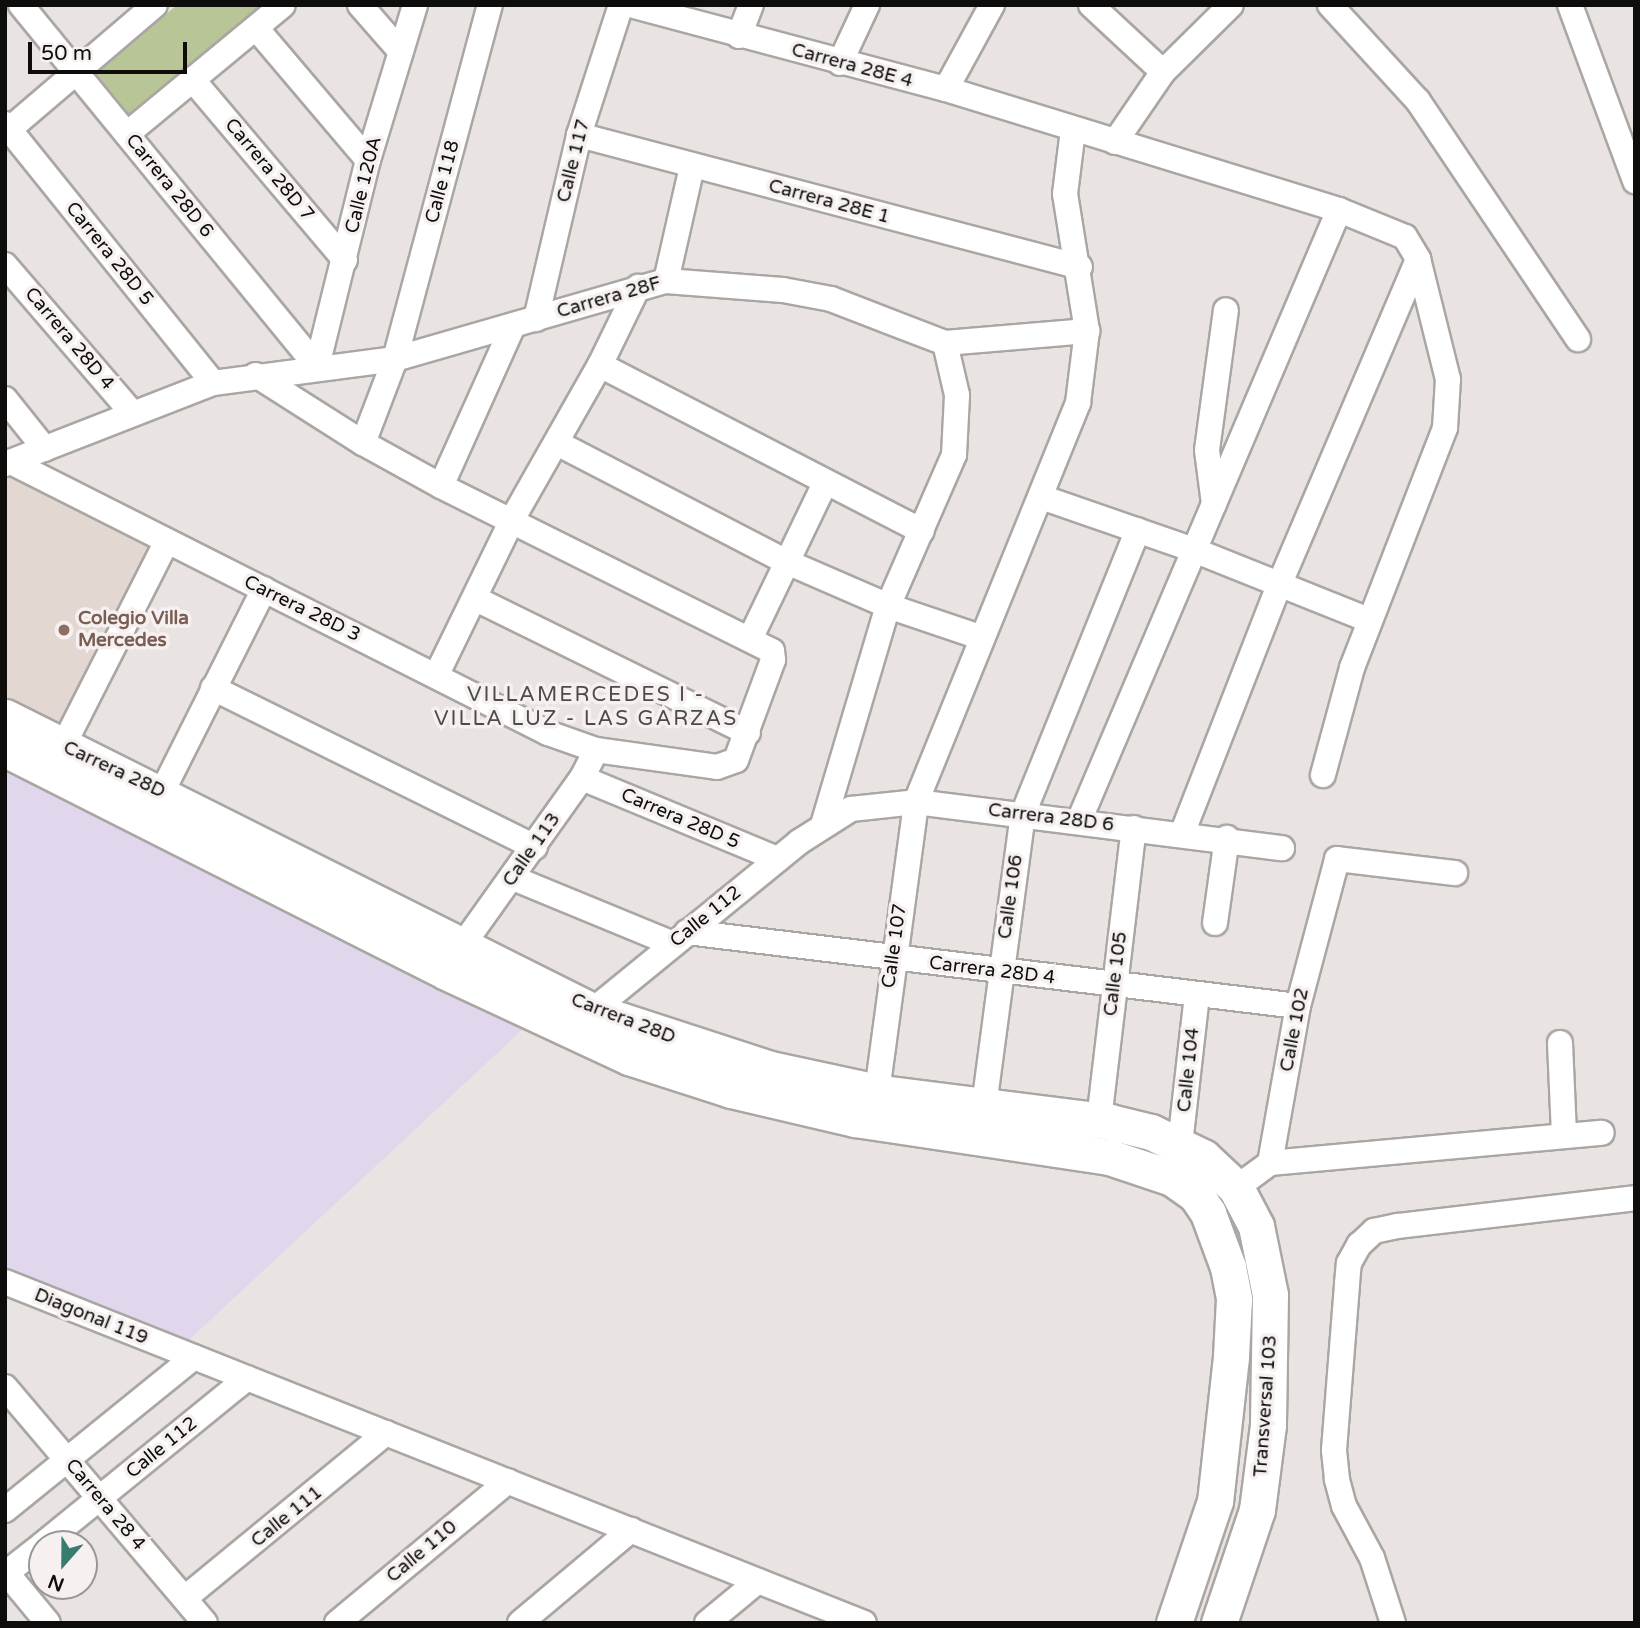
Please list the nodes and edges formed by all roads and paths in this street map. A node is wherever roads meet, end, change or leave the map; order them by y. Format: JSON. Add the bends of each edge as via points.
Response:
{"nodes":[{"id":1,"x":21,"y":5,"type":"edge"},
{"id":2,"x":283,"y":5,"type":"edge"},
{"id":3,"x":359,"y":5,"type":"edge"},
{"id":4,"x":415,"y":5,"type":"edge"},
{"id":5,"x":491,"y":5,"type":"edge"},
{"id":6,"x":621,"y":5,"type":"edge"},
{"id":7,"x":630,"y":5,"type":"edge"},
{"id":8,"x":751,"y":5,"type":"edge"},
{"id":9,"x":867,"y":5,"type":"edge"},
{"id":10,"x":992,"y":5,"type":"edge"},
{"id":11,"x":1091,"y":5,"type":"edge"},
{"id":12,"x":1231,"y":5,"type":"edge"},
{"id":13,"x":1330,"y":5,"type":"edge"},
{"id":14,"x":1570,"y":5,"type":"edge"},
{"id":15,"x":143,"y":9,"type":"edge"},
{"id":16,"x":256,"y":28,"type":"junction"},
{"id":17,"x":739,"y":36,"type":"junction"},
{"id":18,"x":401,"y":52,"type":"junction"},
{"id":19,"x":840,"y":64,"type":"junction"},
{"id":20,"x":76,"y":72,"type":"junction"},
{"id":21,"x":1163,"y":72,"type":"junction"},
{"id":22,"x":192,"y":79,"type":"junction"},
{"id":23,"x":946,"y":89,"type":"junction"},
{"id":24,"x":7,"y":129,"type":"edge"},
{"id":25,"x":1073,"y":130,"type":"junction"},
{"id":26,"x":127,"y":134,"type":"junction"},
{"id":27,"x":579,"y":135,"type":"junction"},
{"id":28,"x":1115,"y":142,"type":"junction"},
{"id":29,"x":368,"y":160,"type":"junction"},
{"id":30,"x":692,"y":167,"type":"junction"},
{"id":31,"x":1635,"y":181,"type":"edge"},
{"id":32,"x":1339,"y":210,"type":"junction"},
{"id":33,"x":1418,"y":259,"type":"junction"},
{"id":34,"x":345,"y":260,"type":"junction"},
{"id":35,"x":5,"y":265,"type":"edge"},
{"id":36,"x":1080,"y":267,"type":"junction"},
{"id":37,"x":666,"y":281,"type":"junction"},
{"id":38,"x":638,"y":287,"type":"junction"},
{"id":39,"x":1226,"y":310,"type":"dead end"},
{"id":40,"x":525,"y":323,"type":"junction"},
{"id":41,"x":1087,"y":331,"type":"junction"},
{"id":42,"x":1578,"y":339,"type":"dead end"},
{"id":43,"x":945,"y":343,"type":"junction"},
{"id":44,"x":395,"y":359,"type":"junction"},
{"id":45,"x":600,"y":365,"type":"junction"},
{"id":46,"x":317,"y":366,"type":"junction"},
{"id":47,"x":256,"y":375,"type":"junction"},
{"id":48,"x":213,"y":383,"type":"junction"},
{"id":49,"x":5,"y":398,"type":"edge"},
{"id":50,"x":133,"y":414,"type":"junction"},
{"id":51,"x":363,"y":443,"type":"junction"},
{"id":52,"x":557,"y":443,"type":"junction"},
{"id":53,"x":45,"y":449,"type":"junction"},
{"id":54,"x":8,"y":463,"type":"edge"},
{"id":55,"x":824,"y":485,"type":"junction"},
{"id":56,"x":441,"y":486,"type":"junction"},
{"id":57,"x":1041,"y":497,"type":"junction"},
{"id":58,"x":1214,"y":504,"type":"junction"},
{"id":59,"x":513,"y":518,"type":"junction"},
{"id":60,"x":1138,"y":530,"type":"junction"},
{"id":61,"x":922,"y":531,"type":"junction"},
{"id":62,"x":166,"y":543,"type":"junction"},
{"id":63,"x":1194,"y":550,"type":"junction"},
{"id":64,"x":788,"y":562,"type":"junction"},
{"id":65,"x":1280,"y":583,"type":"junction"},
{"id":66,"x":264,"y":589,"type":"junction"},
{"id":67,"x":476,"y":600,"type":"junction"},
{"id":68,"x":888,"y":606,"type":"junction"},
{"id":69,"x":1369,"y":620,"type":"junction"},
{"id":70,"x":980,"y":637,"type":"junction"},
{"id":71,"x":750,"y":639,"type":"junction"},
{"id":72,"x":436,"y":676,"type":"junction"},
{"id":73,"x":213,"y":688,"type":"junction"},
{"id":74,"x":5,"y":717,"type":"edge"},
{"id":75,"x":748,"y":733,"type":"junction"},
{"id":76,"x":63,"y":746,"type":"junction"},
{"id":77,"x":5,"y":749,"type":"edge"},
{"id":78,"x":596,"y":750,"type":"junction"},
{"id":79,"x":1323,"y":775,"type":"dead end"},
{"id":80,"x":582,"y":778,"type":"junction"},
{"id":81,"x":162,"y":792,"type":"junction"},
{"id":82,"x":916,"y":802,"type":"junction"},
{"id":83,"x":1023,"y":814,"type":"junction"},
{"id":84,"x":1079,"y":821,"type":"junction"},
{"id":85,"x":823,"y":825,"type":"junction"},
{"id":86,"x":1134,"y":828,"type":"junction"},
{"id":87,"x":1182,"y":834,"type":"junction"},
{"id":88,"x":1227,"y":838,"type":"junction"},
{"id":89,"x":535,"y":847,"type":"junction"},
{"id":90,"x":1282,"y":848,"type":"dead end"},
{"id":91,"x":778,"y":859,"type":"junction"},
{"id":92,"x":1455,"y":873,"type":"dead end"},
{"id":93,"x":513,"y":878,"type":"junction"},
{"id":94,"x":1215,"y":923,"type":"dead end"},
{"id":95,"x":680,"y":938,"type":"junction"},
{"id":96,"x":462,"y":946,"type":"junction"},
{"id":97,"x":893,"y":959,"type":"junction"},
{"id":98,"x":1000,"y":973,"type":"junction"},
{"id":99,"x":1115,"y":986,"type":"junction"},
{"id":100,"x":1197,"y":995,"type":"junction"},
{"id":101,"x":1298,"y":1006,"type":"junction"},
{"id":102,"x":592,"y":1011,"type":"junction"},
{"id":103,"x":1560,"y":1043,"type":"dead end"},
{"id":104,"x":877,"y":1092,"type":"junction"},
{"id":105,"x":984,"y":1106,"type":"junction"},
{"id":106,"x":1099,"y":1120,"type":"junction"},
{"id":107,"x":1602,"y":1133,"type":"dead end"},
{"id":108,"x":1564,"y":1135,"type":"junction"},
{"id":109,"x":1180,"y":1144,"type":"junction"},
{"id":110,"x":1269,"y":1163,"type":"junction"},
{"id":111,"x":1236,"y":1188,"type":"junction"},
{"id":112,"x":1635,"y":1198,"type":"edge"},
{"id":113,"x":1208,"y":1213,"type":"joint"},
{"id":114,"x":5,"y":1282,"type":"edge"},
{"id":115,"x":185,"y":1354,"type":"junction"},
{"id":116,"x":247,"y":1378,"type":"junction"},
{"id":117,"x":5,"y":1387,"type":"edge"},
{"id":118,"x":386,"y":1433,"type":"junction"},
{"id":119,"x":67,"y":1460,"type":"junction"},
{"id":120,"x":508,"y":1481,"type":"junction"},
{"id":121,"x":100,"y":1499,"type":"junction"},
{"id":122,"x":5,"y":1510,"type":"edge"},
{"id":123,"x":62,"y":1530,"type":"edge"},
{"id":124,"x":631,"y":1530,"type":"junction"},
{"id":125,"x":28,"y":1556,"type":"edge"},
{"id":126,"x":6,"y":1573,"type":"edge"},
{"id":127,"x":758,"y":1581,"type":"junction"},
{"id":128,"x":185,"y":1598,"type":"junction"},
{"id":129,"x":48,"y":1623,"type":"edge"},
{"id":130,"x":205,"y":1623,"type":"edge"},
{"id":131,"x":337,"y":1623,"type":"edge"},
{"id":132,"x":520,"y":1623,"type":"edge"},
{"id":133,"x":707,"y":1623,"type":"edge"},
{"id":134,"x":864,"y":1623,"type":"edge"},
{"id":135,"x":1174,"y":1623,"type":"edge"},
{"id":136,"x":1219,"y":1623,"type":"edge"},
{"id":137,"x":1393,"y":1623,"type":"edge"}],
"edges":[{"from":1,"to":20,"type":"street","name":"Carrera 28D 6"},
{"from":2,"to":16,"type":"street"},
{"from":3,"to":18,"type":"street"},
{"from":4,"to":18,"type":"street","name":"Calle 120A"},
{"from":5,"to":44,"type":"street","name":"Calle 118"},
{"from":6,"to":27,"type":"street","name":"Calle 117"},
{"from":7,"to":17,"type":"street","name":"Carrera 28E 4"},
{"from":8,"to":17,"type":"street"},
{"from":9,"to":19,"type":"street"},
{"from":10,"to":23,"type":"street"},
{"from":11,"to":21,"type":"street"},
{"from":12,"to":21,"type":"street"},
{"from":13,"to":42,"type":"street","via":[[1418,101]]},
{"from":14,"to":31,"type":"street"},
{"from":15,"to":20,"type":"street"},
{"from":16,"to":22,"type":"street"},
{"from":16,"to":29,"type":"street"},
{"from":17,"to":19,"type":"street","name":"Carrera 28E 4"},
{"from":18,"to":29,"type":"street","name":"Calle 120A"},
{"from":19,"to":23,"type":"street","name":"Carrera 28E 4"},
{"from":20,"to":24,"type":"street"},
{"from":20,"to":26,"type":"street","name":"Carrera 28D 6"},
{"from":21,"to":28,"type":"street"},
{"from":22,"to":26,"type":"street"},
{"from":22,"to":34,"type":"street","name":"Carrera 28D 7"},
{"from":23,"to":25,"type":"street","name":"Carrera 28E 4"},
{"from":24,"to":48,"type":"street","name":"Carrera 28D 5"},
{"from":25,"to":28,"type":"street","name":"Carrera 28E 4"},
{"from":25,"to":36,"type":"street","name":"Calle 107","via":[[1065,194]]},
{"from":26,"to":46,"type":"street","name":"Carrera 28D 6"},
{"from":27,"to":30,"type":"street","name":"Carrera 28E 1"},
{"from":27,"to":40,"type":"street","name":"Calle 117"},
{"from":28,"to":32,"type":"street","name":"Carrera 28E 4"},
{"from":29,"to":34,"type":"street","name":"Calle 120A"},
{"from":30,"to":36,"type":"street","name":"Carrera 28E 1"},
{"from":30,"to":37,"type":"street"},
{"from":32,"to":33,"type":"street","name":"Carrera 28E 4","via":[[1405,237]]},
{"from":32,"to":58,"type":"street"},
{"from":33,"to":65,"type":"street"},
{"from":33,"to":69,"type":"street","via":[[1448,379],[1445,428]]},
{"from":34,"to":46,"type":"street","name":"Calle 120A"},
{"from":35,"to":50,"type":"street","name":"Carrera 28D 4"},
{"from":36,"to":41,"type":"street","name":"Calle 107"},
{"from":37,"to":38,"type":"street","name":"Carrera 28F"},
{"from":37,"to":43,"type":"street","name":"Carrera 28F","via":[[783,290],[831,299]]},
{"from":38,"to":40,"type":"street","name":"Carrera 28F"},
{"from":38,"to":45,"type":"street"},
{"from":39,"to":58,"type":"street","via":[[1207,450]]},
{"from":40,"to":44,"type":"street","name":"Carrera 28F"},
{"from":40,"to":56,"type":"street","name":"Calle 117"},
{"from":41,"to":43,"type":"street","name":"Carrera 28F"},
{"from":41,"to":57,"type":"street","name":"Calle 107","via":[[1078,403]]},
{"from":43,"to":61,"type":"street","via":[[957,395],[958,425],[944,486]]},
{"from":44,"to":46,"type":"street","name":"Carrera 28F"},
{"from":44,"to":51,"type":"street","name":"Calle 118"},
{"from":45,"to":52,"type":"street"},
{"from":45,"to":55,"type":"street"},
{"from":46,"to":47,"type":"street","name":"Carrera 28F"},
{"from":47,"to":48,"type":"street","name":"Carrera 28F"},
{"from":47,"to":51,"type":"street"},
{"from":48,"to":50,"type":"street"},
{"from":49,"to":53,"type":"street"},
{"from":50,"to":53,"type":"street"},
{"from":51,"to":56,"type":"street"},
{"from":52,"to":59,"type":"street"},
{"from":52,"to":64,"type":"street"},
{"from":53,"to":54,"type":"street"},
{"from":54,"to":62,"type":"street","name":"Carrera 28D 3"},
{"from":55,"to":61,"type":"street"},
{"from":55,"to":64,"type":"street"},
{"from":56,"to":59,"type":"street"},
{"from":57,"to":60,"type":"street"},
{"from":57,"to":70,"type":"street","name":"Calle 107"},
{"from":58,"to":63,"type":"street"},
{"from":59,"to":67,"type":"street"},
{"from":59,"to":71,"type":"street"},
{"from":60,"to":63,"type":"street"},
{"from":60,"to":83,"type":"street","name":"Calle 106"},
{"from":61,"to":68,"type":"street"},
{"from":62,"to":66,"type":"street","name":"Carrera 28D 3"},
{"from":62,"to":76,"type":"street"},
{"from":63,"to":65,"type":"street"},
{"from":63,"to":84,"type":"street"},
{"from":64,"to":68,"type":"street"},
{"from":64,"to":71,"type":"street"},
{"from":65,"to":69,"type":"street"},
{"from":65,"to":87,"type":"street"},
{"from":66,"to":72,"type":"street","name":"Carrera 28D 3"},
{"from":66,"to":73,"type":"street"},
{"from":67,"to":72,"type":"street"},
{"from":67,"to":75,"type":"street"},
{"from":68,"to":70,"type":"street"},
{"from":68,"to":85,"type":"street"},
{"from":69,"to":79,"type":"street"},
{"from":70,"to":82,"type":"street","name":"Calle 107"},
{"from":71,"to":75,"type":"street","via":[[774,655]]},
{"from":72,"to":78,"type":"street","name":"Carrera 28D 3","via":[[548,733]]},
{"from":73,"to":81,"type":"street"},
{"from":73,"to":89,"type":"street"},
{"from":74,"to":76,"type":"street","name":"Carrera 28D"},
{"from":75,"to":78,"type":"street","via":[[736,760],[718,767]]},
{"from":76,"to":81,"type":"street","name":"Carrera 28D"},
{"from":77,"to":113,"type":"street","name":"Carrera 28D","via":[[446,972],[629,1057],[731,1090],[855,1119],[937,1135],[1075,1151],[1142,1166],[1196,1195]]},
{"from":78,"to":80,"type":"street","name":"Calle 113"},
{"from":80,"to":89,"type":"street","name":"Calle 113"},
{"from":80,"to":91,"type":"street","name":"Carrera 28D 5"},
{"from":81,"to":96,"type":"street","name":"Carrera 28D"},
{"from":82,"to":83,"type":"street","name":"Carrera 28D 6"},
{"from":82,"to":85,"type":"street","name":"Carrera 28D 6","via":[[851,808]]},
{"from":82,"to":97,"type":"street","name":"Calle 107"},
{"from":83,"to":84,"type":"street","name":"Carrera 28D 6"},
{"from":83,"to":98,"type":"street","name":"Calle 106"},
{"from":84,"to":86,"type":"street","name":"Carrera 28D 6"},
{"from":85,"to":91,"type":"street","name":"Calle 112"},
{"from":86,"to":87,"type":"street","name":"Carrera 28D 6"},
{"from":86,"to":99,"type":"street","name":"Calle 105"},
{"from":87,"to":88,"type":"street","name":"Carrera 28D 6"},
{"from":88,"to":90,"type":"street","name":"Carrera 28D 6"},
{"from":88,"to":94,"type":"street"},
{"from":89,"to":93,"type":"street","name":"Calle 113"},
{"from":91,"to":95,"type":"street","name":"Calle 112"},
{"from":92,"to":101,"type":"street","name":"Calle 102","via":[[1337,859]]},
{"from":93,"to":95,"type":"street","name":"Carrera 28D 4"},
{"from":93,"to":96,"type":"street","name":"Calle 113"},
{"from":95,"to":97,"type":"street","name":"Carrera 28D 4"},
{"from":95,"to":102,"type":"street","name":"Calle 112"},
{"from":96,"to":102,"type":"street","name":"Carrera 28D"},
{"from":97,"to":98,"type":"street","name":"Carrera 28D 4"},
{"from":97,"to":104,"type":"street","name":"Calle 107"},
{"from":98,"to":99,"type":"street","name":"Carrera 28D 4"},
{"from":98,"to":105,"type":"street","name":"Calle 106"},
{"from":99,"to":100,"type":"street","name":"Carrera 28D 4"},
{"from":99,"to":106,"type":"street","name":"Calle 105"},
{"from":100,"to":101,"type":"street","name":"Carrera 28D 4"},
{"from":100,"to":109,"type":"street","name":"Calle 104"},
{"from":101,"to":110,"type":"street","name":"Calle 102"},
{"from":102,"to":104,"type":"street","name":"Carrera 28D","via":[[748,1062]]},
{"from":103,"to":108,"type":"street"},
{"from":104,"to":105,"type":"street","name":"Carrera 28D"},
{"from":105,"to":106,"type":"street","name":"Carrera 28D"},
{"from":106,"to":109,"type":"street","name":"Carrera 28D"},
{"from":107,"to":108,"type":"street"},
{"from":108,"to":110,"type":"street"},
{"from":109,"to":111,"type":"street","name":"Carrera 28D","via":[[1203,1157]]},
{"from":110,"to":111,"type":"street"},
{"from":111,"to":136,"type":"street","name":"Transversal 103","via":[[1256,1226],[1264,1254],[1272,1359],[1257,1510]]},
{"from":112,"to":137,"type":"street","via":[[1398,1226],[1374,1231],[1359,1245],[1349,1263],[1335,1426],[1336,1479],[1373,1558]]},
{"from":113,"to":135,"type":"street","name":"Transversal 103","via":[[1228,1267],[1234,1299],[1226,1420],[1215,1501]]},
{"from":114,"to":115,"type":"street","name":"Diagonal 119"},
{"from":115,"to":116,"type":"street","name":"Diagonal 119"},
{"from":115,"to":119,"type":"street"},
{"from":116,"to":118,"type":"street","name":"Diagonal 119"},
{"from":116,"to":121,"type":"street","name":"Calle 112"},
{"from":117,"to":119,"type":"street","name":"Carrera 28 4"},
{"from":118,"to":120,"type":"street","name":"Diagonal 119"},
{"from":118,"to":128,"type":"street","name":"Calle 111"},
{"from":119,"to":121,"type":"street","name":"Carrera 28 4"},
{"from":119,"to":122,"type":"street"},
{"from":120,"to":124,"type":"street","name":"Diagonal 119"},
{"from":120,"to":131,"type":"street","name":"Calle 110"},
{"from":121,"to":123,"type":"street","name":"Calle 112"},
{"from":121,"to":128,"type":"street","name":"Carrera 28 4"},
{"from":124,"to":127,"type":"street","name":"Diagonal 119"},
{"from":124,"to":132,"type":"street"},
{"from":125,"to":126,"type":"street","name":"Calle 112"},
{"from":126,"to":129,"type":"street"},
{"from":127,"to":133,"type":"street"},
{"from":127,"to":134,"type":"street","name":"Diagonal 119"},
{"from":128,"to":130,"type":"street","name":"Carrera 28 4"}]}
